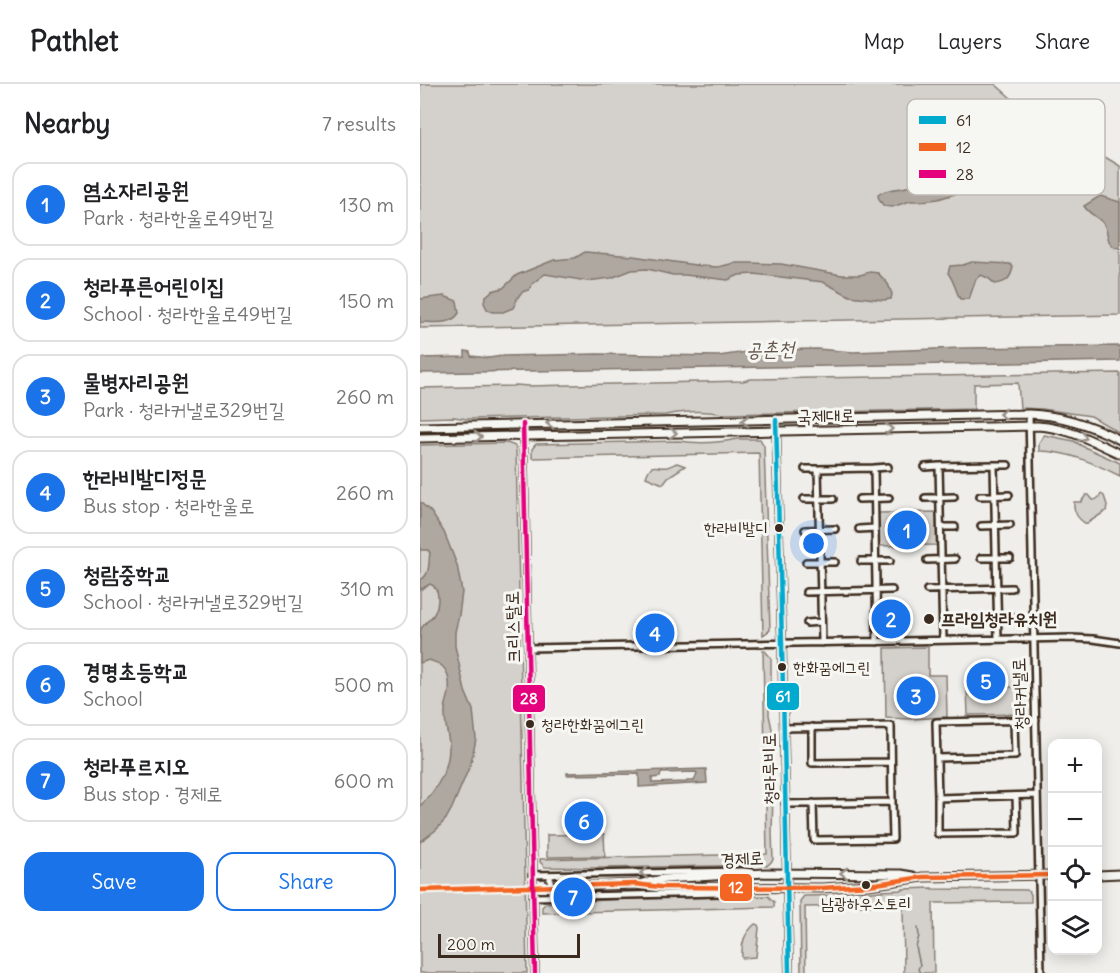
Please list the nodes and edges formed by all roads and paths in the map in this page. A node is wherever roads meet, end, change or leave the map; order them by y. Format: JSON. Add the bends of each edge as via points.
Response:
{"nodes":[{"id":1,"x":1029,"y":414,"type":"junction"},
{"id":2,"x":776,"y":420,"type":"junction"},
{"id":3,"x":523,"y":424,"type":"junction"},
{"id":4,"x":1029,"y":426,"type":"junction"},
{"id":5,"x":420,"y":427,"type":"edge"},
{"id":6,"x":776,"y":432,"type":"junction"},
{"id":7,"x":523,"y":436,"type":"junction"},
{"id":8,"x":420,"y":438,"type":"edge"},
{"id":9,"x":1120,"y":440,"type":"edge"},
{"id":10,"x":1120,"y":454,"type":"edge"},
{"id":11,"x":994,"y":465,"type":"junction"},
{"id":12,"x":1008,"y":465,"type":"dead end"},
{"id":13,"x":939,"y":466,"type":"junction"},
{"id":14,"x":888,"y":467,"type":"dead end"},
{"id":15,"x":925,"y":467,"type":"dead end"},
{"id":16,"x":874,"y":468,"type":"junction"},
{"id":17,"x":805,"y":470,"type":"dead end"},
{"id":18,"x":818,"y":470,"type":"junction"},
{"id":19,"x":995,"y":495,"type":"junction"},
{"id":20,"x":1010,"y":495,"type":"dead end"},
{"id":21,"x":980,"y":496,"type":"dead end"},
{"id":22,"x":940,"y":497,"type":"junction"},
{"id":23,"x":954,"y":497,"type":"dead end"},
{"id":24,"x":889,"y":498,"type":"dead end"},
{"id":25,"x":925,"y":498,"type":"dead end"},
{"id":26,"x":804,"y":499,"type":"dead end"},
{"id":27,"x":819,"y":499,"type":"junction"},
{"id":28,"x":833,"y":499,"type":"dead end"},
{"id":29,"x":859,"y":499,"type":"dead end"},
{"id":30,"x":874,"y":499,"type":"junction"},
{"id":31,"x":995,"y":525,"type":"junction"},
{"id":32,"x":1010,"y":525,"type":"dead end"},
{"id":33,"x":981,"y":526,"type":"dead end"},
{"id":34,"x":941,"y":527,"type":"junction"},
{"id":35,"x":955,"y":527,"type":"dead end"},
{"id":36,"x":875,"y":528,"type":"junction"},
{"id":37,"x":819,"y":529,"type":"junction"},
{"id":38,"x":835,"y":529,"type":"dead end"},
{"id":39,"x":859,"y":529,"type":"dead end"},
{"id":40,"x":805,"y":530,"type":"dead end"},
{"id":41,"x":981,"y":558,"type":"dead end"},
{"id":42,"x":996,"y":558,"type":"junction"},
{"id":43,"x":1010,"y":558,"type":"dead end"},
{"id":44,"x":956,"y":559,"type":"dead end"},
{"id":45,"x":927,"y":560,"type":"dead end"},
{"id":46,"x":941,"y":560,"type":"junction"},
{"id":47,"x":861,"y":561,"type":"dead end"},
{"id":48,"x":876,"y":561,"type":"junction"},
{"id":49,"x":890,"y":561,"type":"dead end"},
{"id":50,"x":806,"y":562,"type":"dead end"},
{"id":51,"x":820,"y":562,"type":"junction"},
{"id":52,"x":836,"y":562,"type":"dead end"},
{"id":53,"x":997,"y":588,"type":"junction"},
{"id":54,"x":1012,"y":588,"type":"dead end"},
{"id":55,"x":892,"y":590,"type":"dead end"},
{"id":56,"x":927,"y":590,"type":"dead end"},
{"id":57,"x":942,"y":590,"type":"junction"},
{"id":58,"x":876,"y":591,"type":"junction"},
{"id":59,"x":806,"y":592,"type":"dead end"},
{"id":60,"x":821,"y":592,"type":"junction"},
{"id":61,"x":1013,"y":618,"type":"dead end"},
{"id":62,"x":983,"y":619,"type":"dead end"},
{"id":63,"x":998,"y":619,"type":"junction"},
{"id":64,"x":943,"y":620,"type":"junction"},
{"id":65,"x":957,"y":620,"type":"dead end"},
{"id":66,"x":821,"y":622,"type":"junction"},
{"id":67,"x":807,"y":623,"type":"dead end"},
{"id":68,"x":998,"y":639,"type":"junction"},
{"id":69,"x":1033,"y":639,"type":"junction"},
{"id":70,"x":943,"y":640,"type":"junction"},
{"id":71,"x":877,"y":642,"type":"junction"},
{"id":72,"x":822,"y":643,"type":"junction"},
{"id":73,"x":1120,"y":643,"type":"edge"},
{"id":74,"x":782,"y":644,"type":"junction"},
{"id":75,"x":528,"y":648,"type":"junction"},
{"id":76,"x":1036,"y":720,"type":"junction"},
{"id":77,"x":1014,"y":721,"type":"junction"},
{"id":78,"x":812,"y":727,"type":"junction"},
{"id":79,"x":784,"y":728,"type":"junction"},
{"id":80,"x":937,"y":758,"type":"junction"},
{"id":81,"x":891,"y":762,"type":"junction"},
{"id":82,"x":1037,"y":795,"type":"junction"},
{"id":83,"x":1016,"y":796,"type":"junction"},
{"id":84,"x":938,"y":798,"type":"junction"},
{"id":85,"x":892,"y":802,"type":"junction"},
{"id":86,"x":813,"y":803,"type":"junction"},
{"id":87,"x":785,"y":804,"type":"junction"},
{"id":88,"x":765,"y":873,"type":"junction"},
{"id":89,"x":787,"y":873,"type":"junction"},
{"id":90,"x":1120,"y":874,"type":"edge"},
{"id":91,"x":532,"y":875,"type":"junction"},
{"id":92,"x":552,"y":875,"type":"junction"},
{"id":93,"x":1048,"y":875,"type":"edge"},
{"id":94,"x":1102,"y":875,"type":"edge"},
{"id":95,"x":1039,"y":876,"type":"junction"},
{"id":96,"x":923,"y":877,"type":"junction"},
{"id":97,"x":635,"y":885,"type":"junction"},
{"id":98,"x":560,"y":887,"type":"tunnel mouth"},
{"id":99,"x":753,"y":887,"type":"junction"},
{"id":100,"x":788,"y":887,"type":"junction"},
{"id":101,"x":554,"y":896,"type":"junction"},
{"id":102,"x":533,"y":897,"type":"junction"},
{"id":103,"x":534,"y":973,"type":"edge"},
{"id":104,"x":789,"y":973,"type":"edge"},
{"id":105,"x":1041,"y":973,"type":"edge"}],
"edges":[{"from":1,"to":2,"type":"main road","name":"국제대로","one_way":true},
{"from":1,"to":4,"type":"street","name":"청라커낼로"},
{"from":1,"to":9,"type":"main road","name":"국제대로","via":[[1077,421]]},
{"from":2,"to":3,"type":"main road","name":"국제대로","one_way":true},
{"from":2,"to":6,"type":"street","name":"청라루비로"},
{"from":3,"to":5,"type":"main road","name":"국제대로"},
{"from":3,"to":7,"type":"street","name":"크리스탈로"},
{"from":6,"to":4,"type":"main road","name":"국제대로","one_way":true},
{"from":4,"to":10,"type":"main road","name":"국제대로","one_way":true,"via":[[1067,431]]},
{"from":4,"to":69,"type":"street","name":"청라커낼로"},
{"from":7,"to":6,"type":"main road","name":"국제대로","one_way":true},
{"from":6,"to":74,"type":"street","name":"청라루비로"},
{"from":8,"to":7,"type":"main road","name":"국제대로","one_way":true},
{"from":7,"to":75,"type":"street","name":"크리스탈로"},
{"from":11,"to":12,"type":"street"},
{"from":11,"to":13,"type":"street"},
{"from":11,"to":19,"type":"street"},
{"from":13,"to":15,"type":"street"},
{"from":13,"to":22,"type":"street"},
{"from":14,"to":16,"type":"street"},
{"from":16,"to":18,"type":"street"},
{"from":16,"to":30,"type":"street"},
{"from":17,"to":18,"type":"street"},
{"from":18,"to":27,"type":"street"},
{"from":19,"to":20,"type":"street"},
{"from":19,"to":21,"type":"street"},
{"from":19,"to":31,"type":"street"},
{"from":22,"to":23,"type":"street"},
{"from":22,"to":25,"type":"street"},
{"from":22,"to":34,"type":"street"},
{"from":24,"to":30,"type":"street"},
{"from":26,"to":27,"type":"street"},
{"from":27,"to":28,"type":"street"},
{"from":27,"to":37,"type":"street"},
{"from":29,"to":30,"type":"street"},
{"from":30,"to":36,"type":"street"},
{"from":31,"to":32,"type":"street"},
{"from":31,"to":33,"type":"street"},
{"from":31,"to":42,"type":"street"},
{"from":34,"to":35,"type":"street"},
{"from":34,"to":46,"type":"street"},
{"from":36,"to":39,"type":"street"},
{"from":36,"to":48,"type":"street"},
{"from":37,"to":38,"type":"street"},
{"from":37,"to":40,"type":"street"},
{"from":37,"to":51,"type":"street"},
{"from":41,"to":42,"type":"street"},
{"from":42,"to":43,"type":"street"},
{"from":42,"to":53,"type":"street"},
{"from":44,"to":46,"type":"street"},
{"from":45,"to":46,"type":"street"},
{"from":46,"to":57,"type":"street"},
{"from":47,"to":48,"type":"street"},
{"from":48,"to":49,"type":"street"},
{"from":48,"to":58,"type":"street"},
{"from":50,"to":51,"type":"street"},
{"from":51,"to":52,"type":"street"},
{"from":51,"to":60,"type":"street"},
{"from":53,"to":54,"type":"street"},
{"from":53,"to":57,"type":"street"},
{"from":53,"to":63,"type":"street"},
{"from":55,"to":58,"type":"street"},
{"from":56,"to":57,"type":"street"},
{"from":57,"to":64,"type":"street"},
{"from":58,"to":60,"type":"street"},
{"from":58,"to":71,"type":"street"},
{"from":59,"to":60,"type":"street"},
{"from":60,"to":66,"type":"street"},
{"from":61,"to":63,"type":"street"},
{"from":62,"to":63,"type":"street"},
{"from":63,"to":68,"type":"street"},
{"from":64,"to":65,"type":"street"},
{"from":64,"to":70,"type":"street"},
{"from":66,"to":67,"type":"street"},
{"from":66,"to":72,"type":"street"},
{"from":68,"to":69,"type":"street"},
{"from":68,"to":70,"type":"street"},
{"from":69,"to":73,"type":"street","via":[[1083,638]]},
{"from":69,"to":76,"type":"street","name":"청라커낼로"},
{"from":70,"to":71,"type":"street"},
{"from":71,"to":72,"type":"street"},
{"from":72,"to":74,"type":"street"},
{"from":74,"to":75,"type":"street"},
{"from":74,"to":79,"type":"street","name":"청라루비로"},
{"from":75,"to":91,"type":"street","name":"크리스탈로"},
{"from":76,"to":77,"type":"street"},
{"from":76,"to":82,"type":"street","name":"청라커낼로"},
{"from":77,"to":80,"type":"street","via":[[1015,756]]},
{"from":77,"to":80,"type":"street","via":[[936,722]]},
{"from":78,"to":79,"type":"street"},
{"from":78,"to":81,"type":"street","via":[[812,762]]},
{"from":78,"to":81,"type":"street","via":[[891,726]]},
{"from":79,"to":87,"type":"street","name":"청라루비로"},
{"from":80,"to":84,"type":"street"},
{"from":81,"to":85,"type":"street"},
{"from":82,"to":83,"type":"street"},
{"from":82,"to":95,"type":"street","name":"청라커낼로"},
{"from":83,"to":84,"type":"street"},
{"from":83,"to":84,"type":"street","via":[[1017,832],[983,833],[939,834]]},
{"from":85,"to":86,"type":"street"},
{"from":85,"to":86,"type":"street","via":[[893,838],[814,840]]},
{"from":86,"to":87,"type":"street"},
{"from":87,"to":89,"type":"street","name":"청라루비로"},
{"from":88,"to":89,"type":"main road","name":"경제로"},
{"from":88,"to":92,"type":"street","one_way":true},
{"from":88,"to":97,"type":"main road","name":"경제로","via":[[663,879]]},
{"from":96,"to":89,"type":"main road","name":"경제로","one_way":true},
{"from":89,"to":100,"type":"street","name":"청라루비로"},
{"from":90,"to":94,"type":"main road"},
{"from":91,"to":92,"type":"street"},
{"from":91,"to":102,"type":"street","name":"크리스탈로"},
{"from":92,"to":101,"type":"street"},
{"from":93,"to":95,"type":"main road","name":"경제로"},
{"from":95,"to":96,"type":"main road","name":"경제로"},
{"from":95,"to":105,"type":"street","name":"청라커낼로"},
{"from":96,"to":100,"type":"main road","name":"경제로","via":[[844,887]]},
{"from":97,"to":98,"type":"main road","name":"경제로"},
{"from":97,"to":99,"type":"main road","name":"경제로"},
{"from":99,"to":100,"type":"main road","name":"경제로"},
{"from":99,"to":101,"type":"street","via":[[721,893]]},
{"from":100,"to":104,"type":"street","name":"청라루비로"},
{"from":101,"to":102,"type":"street"},
{"from":102,"to":103,"type":"street","name":"크리스탈로"}]}
